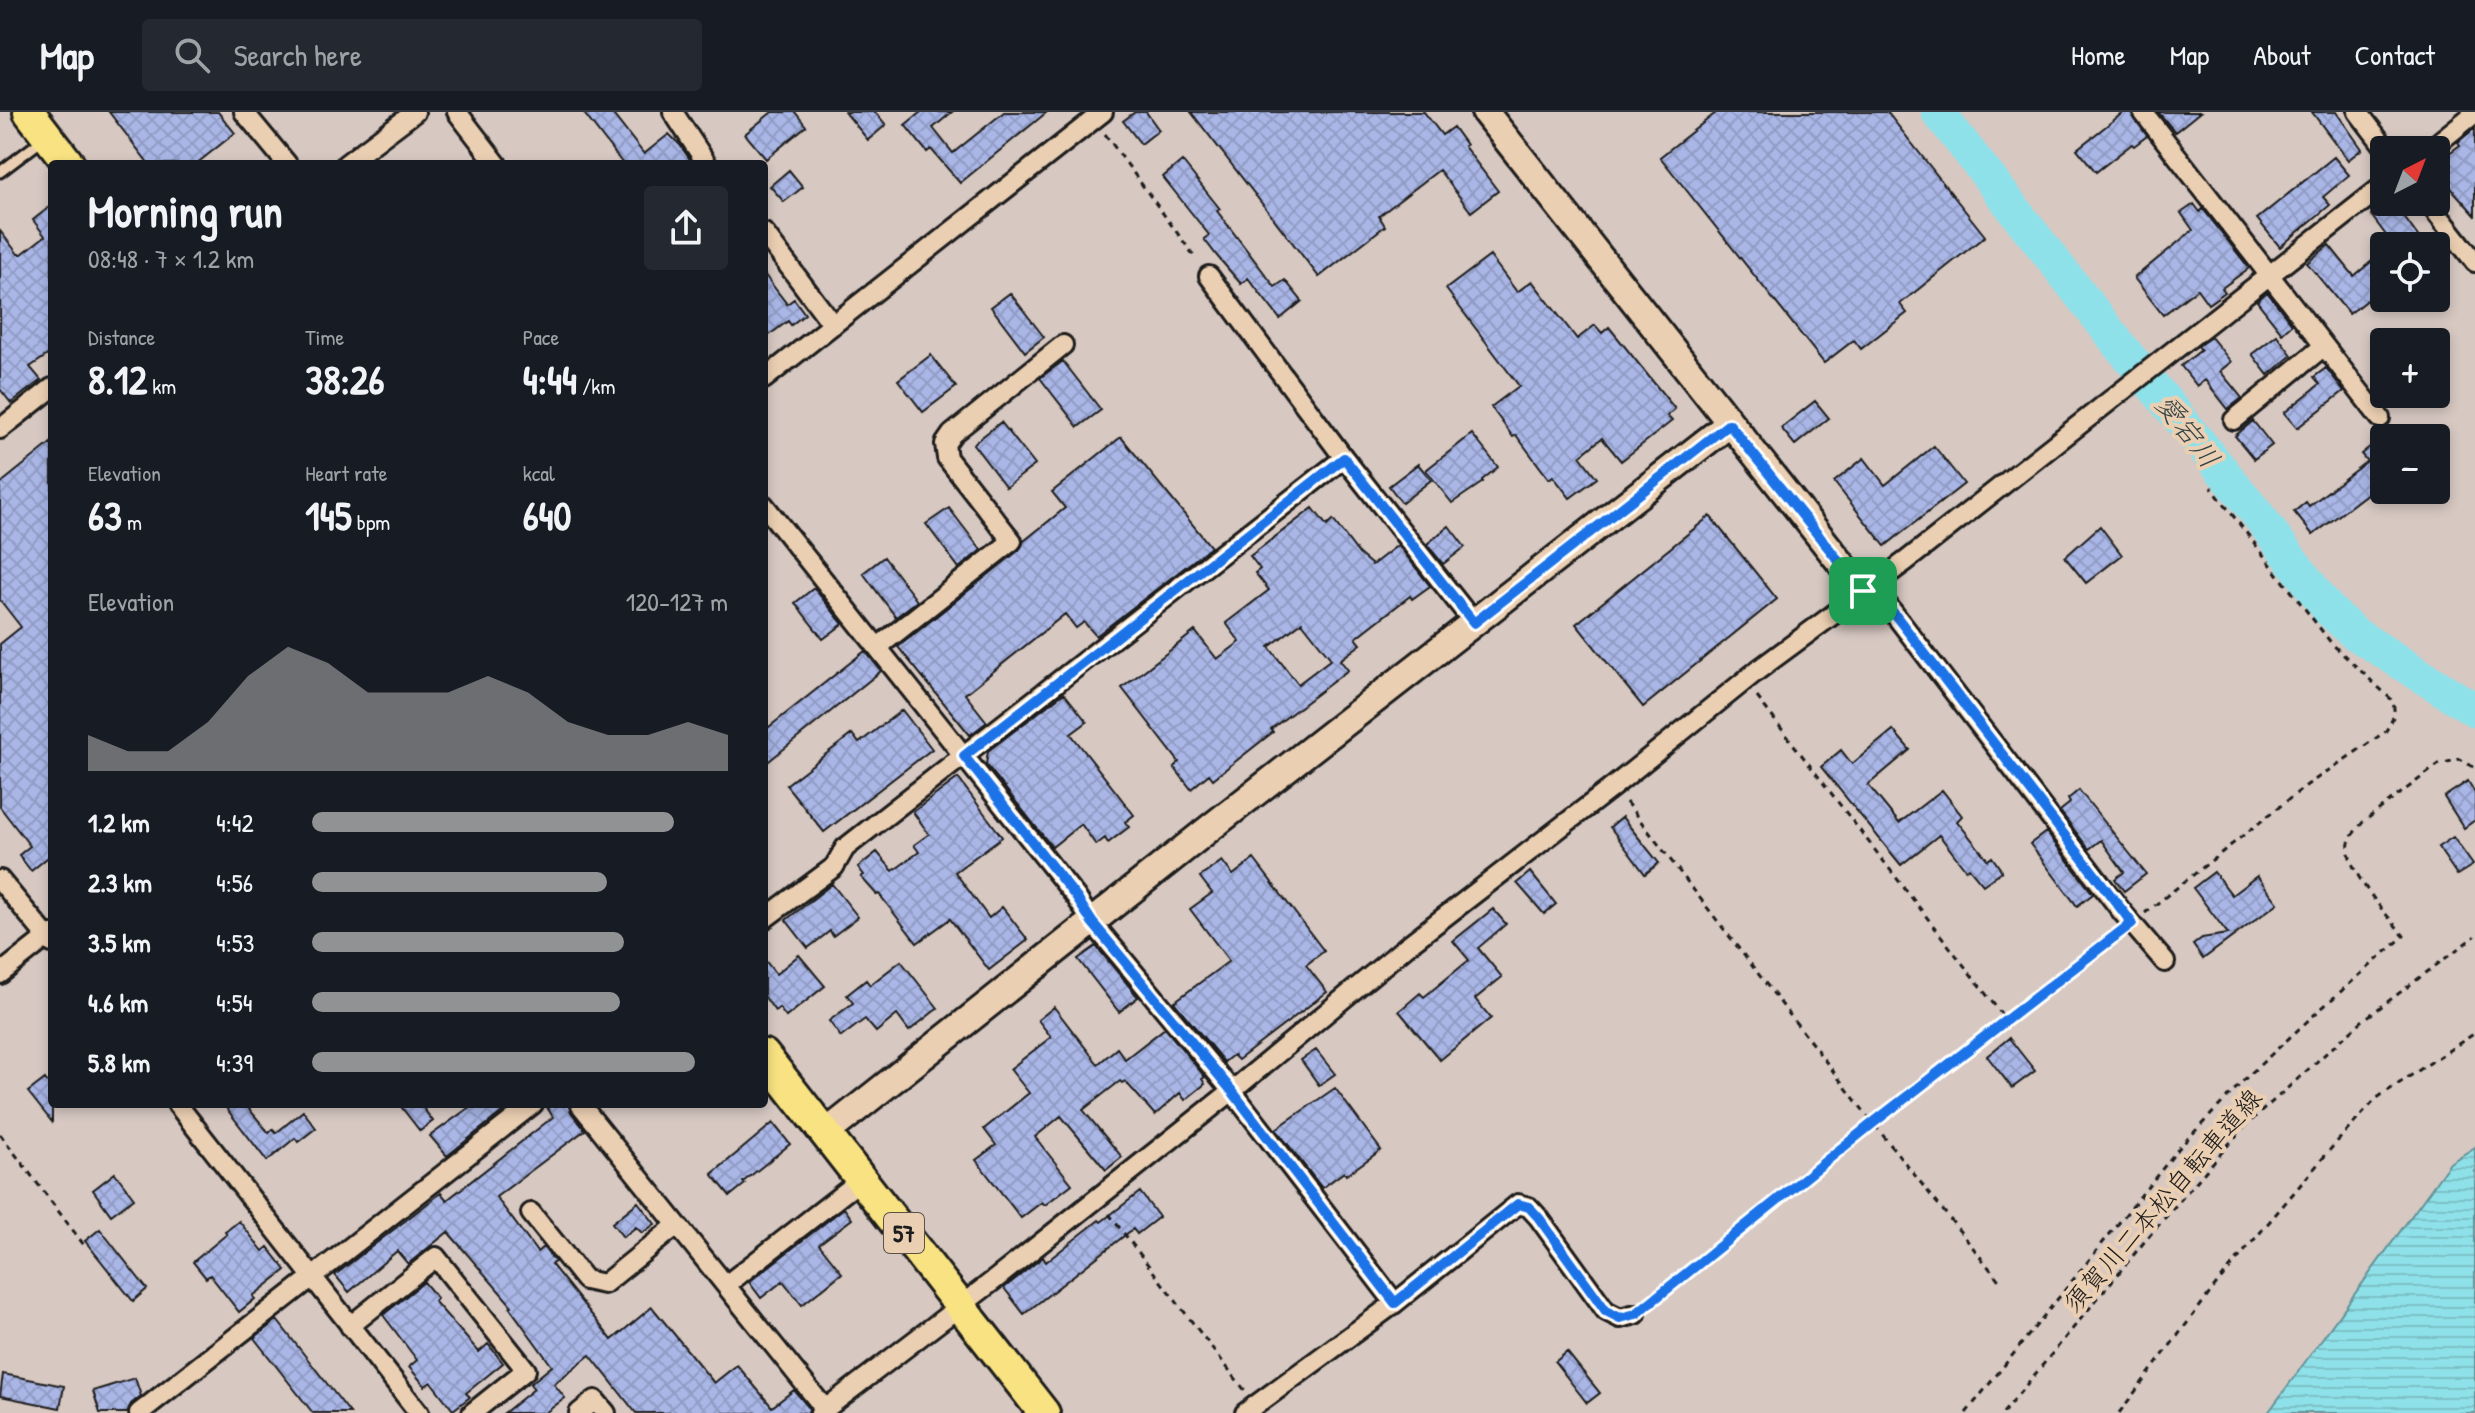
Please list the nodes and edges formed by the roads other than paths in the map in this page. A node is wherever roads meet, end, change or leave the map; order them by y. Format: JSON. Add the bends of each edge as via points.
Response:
{"nodes":[{"id":1,"x":29,"y":112,"type":"edge"},
{"id":2,"x":244,"y":112,"type":"edge"},
{"id":3,"x":415,"y":112,"type":"edge"},
{"id":4,"x":457,"y":112,"type":"edge"},
{"id":5,"x":673,"y":112,"type":"edge"},
{"id":6,"x":1485,"y":112,"type":"edge"},
{"id":7,"x":2143,"y":112,"type":"edge"},
{"id":8,"x":2358,"y":112,"type":"edge"},
{"id":9,"x":2475,"y":113,"type":"edge"},
{"id":10,"x":1095,"y":114,"type":"edge"},
{"id":11,"x":47,"y":136,"type":"junction"},
{"id":12,"x":2376,"y":136,"type":"edge"},
{"id":13,"x":2446,"y":136,"type":"edge"},
{"id":14,"x":66,"y":160,"type":"edge"},
{"id":15,"x":284,"y":160,"type":"edge"},
{"id":16,"x":351,"y":160,"type":"edge"},
{"id":17,"x":494,"y":160,"type":"edge"},
{"id":18,"x":704,"y":160,"type":"edge"},
{"id":19,"x":0,"y":172,"type":"edge"},
{"id":20,"x":2370,"y":196,"type":"edge"},
{"id":21,"x":2439,"y":216,"type":"edge"},
{"id":22,"x":768,"y":238,"type":"edge"},
{"id":23,"x":2475,"y":262,"type":"edge"},
{"id":24,"x":2269,"y":275,"type":"junction"},
{"id":25,"x":1209,"y":276,"type":"road end"},
{"id":26,"x":833,"y":325,"type":"junction"},
{"id":27,"x":1063,"y":345,"type":"dead end"},
{"id":28,"x":2324,"y":346,"type":"junction"},
{"id":29,"x":768,"y":376,"type":"edge"},
{"id":30,"x":48,"y":391,"type":"edge"},
{"id":31,"x":2380,"y":418,"type":"dead end"},
{"id":32,"x":2234,"y":420,"type":"dead end"},
{"id":33,"x":1729,"y":424,"type":"junction"},
{"id":34,"x":0,"y":429,"type":"edge"},
{"id":35,"x":1344,"y":458,"type":"junction"},
{"id":36,"x":768,"y":510,"type":"edge"},
{"id":37,"x":1863,"y":591,"type":"junction"},
{"id":38,"x":1474,"y":623,"type":"junction"},
{"id":39,"x":878,"y":647,"type":"junction"},
{"id":40,"x":964,"y":756,"type":"junction"},
{"id":41,"x":0,"y":880,"type":"edge"},
{"id":42,"x":768,"y":916,"type":"edge"},
{"id":43,"x":1092,"y":922,"type":"junction"},
{"id":44,"x":48,"y":936,"type":"edge"},
{"id":45,"x":48,"y":939,"type":"edge"},
{"id":46,"x":2165,"y":962,"type":"dead end"},
{"id":47,"x":0,"y":974,"type":"edge"},
{"id":48,"x":768,"y":1060,"type":"edge"},
{"id":49,"x":1232,"y":1091,"type":"junction"},
{"id":50,"x":180,"y":1108,"type":"edge"},
{"id":51,"x":528,"y":1108,"type":"edge"},
{"id":52,"x":583,"y":1108,"type":"edge"},
{"id":53,"x":826,"y":1133,"type":"junction"},
{"id":54,"x":862,"y":1179,"type":"junction"},
{"id":55,"x":531,"y":1213,"type":"dead end"},
{"id":56,"x":677,"y":1225,"type":"junction"},
{"id":57,"x":312,"y":1278,"type":"junction"},
{"id":58,"x":726,"y":1285,"type":"junction"},
{"id":59,"x":1395,"y":1303,"type":"junction"},
{"id":60,"x":960,"y":1304,"type":"junction"},
{"id":61,"x":1636,"y":1314,"type":"road end"},
{"id":62,"x":350,"y":1326,"type":"junction"},
{"id":63,"x":1254,"y":1410,"type":"edge"},
{"id":64,"x":822,"y":1411,"type":"edge"},
{"id":65,"x":139,"y":1413,"type":"edge"},
{"id":66,"x":419,"y":1413,"type":"edge"},
{"id":67,"x":472,"y":1413,"type":"edge"},
{"id":68,"x":579,"y":1413,"type":"edge"},
{"id":69,"x":606,"y":1413,"type":"edge"},
{"id":70,"x":1044,"y":1413,"type":"edge"}],
"edges":[{"from":1,"to":11,"type":"main road"},
{"from":2,"to":15,"type":"street"},
{"from":3,"to":16,"type":"street"},
{"from":4,"to":17,"type":"street"},
{"from":5,"to":18,"type":"street"},
{"from":6,"to":33,"type":"street"},
{"from":7,"to":24,"type":"street"},
{"from":8,"to":12,"type":"street"},
{"from":9,"to":13,"type":"street"},
{"from":10,"to":26,"type":"street"},
{"from":11,"to":14,"type":"main road"},
{"from":11,"to":19,"type":"lane"},
{"from":20,"to":24,"type":"street"},
{"from":21,"to":23,"type":"street"},
{"from":22,"to":26,"type":"street"},
{"from":24,"to":28,"type":"street"},
{"from":24,"to":37,"type":"street"},
{"from":25,"to":35,"type":"street"},
{"from":26,"to":29,"type":"street"},
{"from":27,"to":39,"type":"street","via":[[945,444],[947,458],[1012,541]]},
{"from":28,"to":31,"type":"street"},
{"from":28,"to":32,"type":"street"},
{"from":30,"to":34,"type":"street"},
{"from":33,"to":37,"type":"street"},
{"from":33,"to":38,"type":"street"},
{"from":35,"to":38,"type":"street"},
{"from":35,"to":40,"type":"street"},
{"from":36,"to":39,"type":"street"},
{"from":37,"to":46,"type":"street","via":[[1879,594]]},
{"from":37,"to":49,"type":"street","via":[[1408,945]]},
{"from":38,"to":43,"type":"street"},
{"from":39,"to":40,"type":"street"},
{"from":40,"to":42,"type":"street"},
{"from":40,"to":43,"type":"street"},
{"from":41,"to":44,"type":"street"},
{"from":43,"to":49,"type":"street"},
{"from":43,"to":53,"type":"street"},
{"from":45,"to":47,"type":"street"},
{"from":48,"to":53,"type":"main road","number":"57"},
{"from":49,"to":59,"type":"street"},
{"from":49,"to":60,"type":"street"},
{"from":50,"to":57,"type":"street"},
{"from":51,"to":57,"type":"street"},
{"from":52,"to":56,"type":"street"},
{"from":53,"to":54,"type":"main road","number":"57"},
{"from":54,"to":58,"type":"street"},
{"from":54,"to":60,"type":"main road","number":"57"},
{"from":55,"to":56,"type":"street","via":[[585,1280],[604,1284]]},
{"from":56,"to":58,"type":"street"},
{"from":57,"to":62,"type":"street"},
{"from":57,"to":65,"type":"street"},
{"from":58,"to":64,"type":"street"},
{"from":59,"to":61,"type":"street","via":[[1518,1204],[1539,1218],[1606,1311],[1620,1318]]},
{"from":59,"to":63,"type":"street"},
{"from":60,"to":64,"type":"street"},
{"from":60,"to":70,"type":"main road","number":"57"},
{"from":62,"to":66,"type":"street"},
{"from":62,"to":67,"type":"street","via":[[436,1257],[526,1370]]},
{"from":68,"to":69,"type":"street","via":[[595,1400]]}]}
